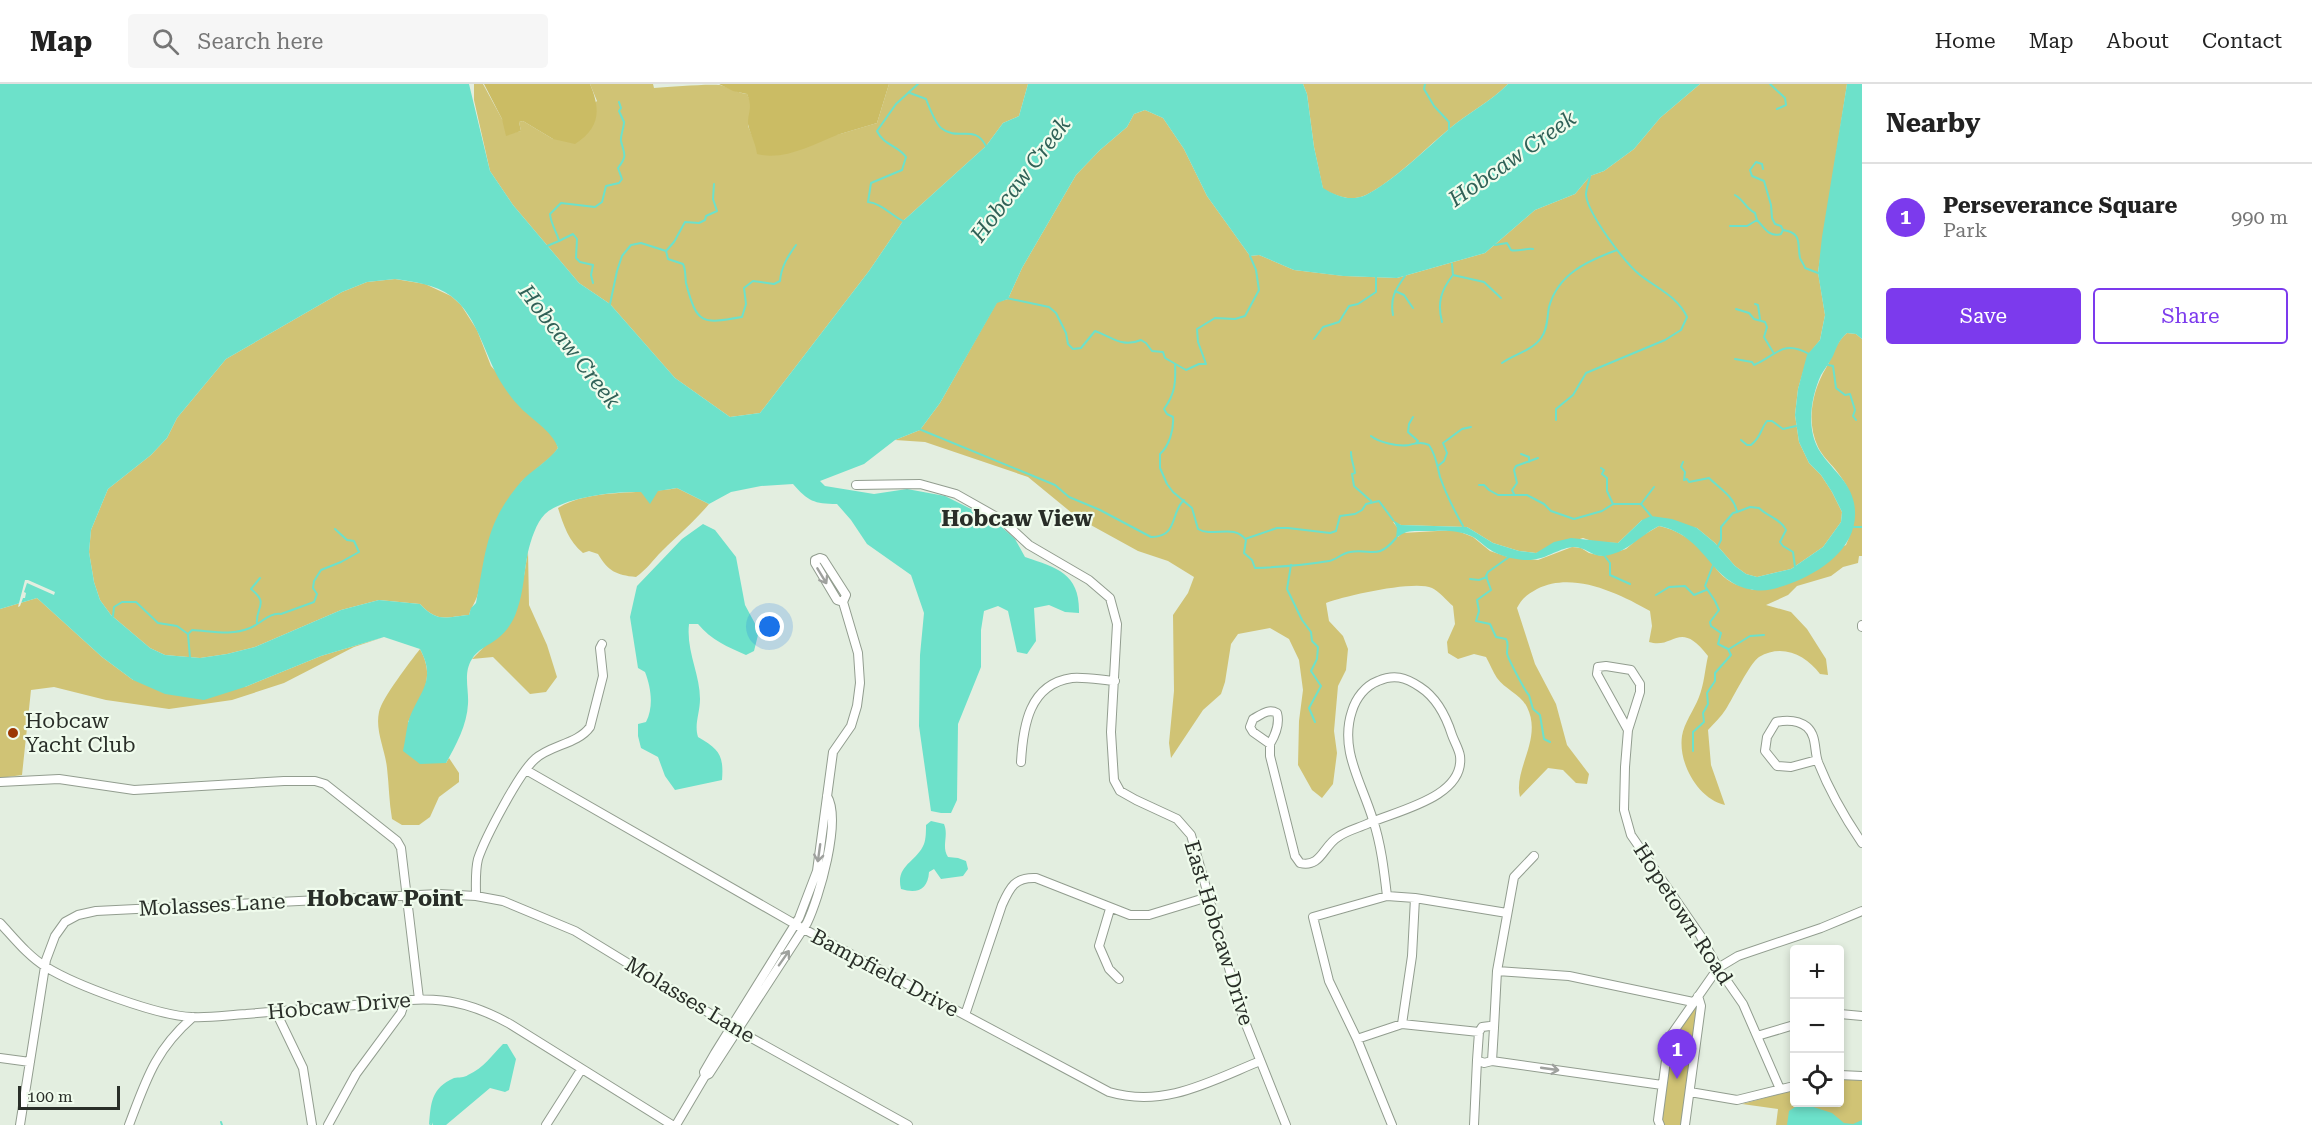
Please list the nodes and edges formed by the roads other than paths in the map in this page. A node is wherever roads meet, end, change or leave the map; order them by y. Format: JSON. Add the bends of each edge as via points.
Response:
{"nodes":[{"id":1,"x":856,"y":485,"type":"dead end"},
{"id":2,"x":843,"y":602,"type":"junction"},
{"id":3,"x":602,"y":644,"type":"dead end"},
{"id":4,"x":1115,"y":681,"type":"junction"},
{"id":5,"x":1628,"y":730,"type":"junction"},
{"id":6,"x":1270,"y":744,"type":"junction"},
{"id":7,"x":1817,"y":760,"type":"junction"},
{"id":8,"x":1021,"y":762,"type":"dead end"},
{"id":9,"x":526,"y":770,"type":"junction"},
{"id":10,"x":0,"y":782,"type":"edge"},
{"id":11,"x":827,"y":796,"type":"junction"},
{"id":12,"x":1374,"y":821,"type":"junction"},
{"id":13,"x":1862,"y":843,"type":"edge"},
{"id":14,"x":1534,"y":856,"type":"dead end"},
{"id":15,"x":407,"y":895,"type":"junction"},
{"id":16,"x":476,"y":896,"type":"junction"},
{"id":17,"x":1387,"y":896,"type":"junction"},
{"id":18,"x":1208,"y":897,"type":"junction"},
{"id":19,"x":1415,"y":898,"type":"junction"},
{"id":20,"x":1110,"y":909,"type":"junction"},
{"id":21,"x":1862,"y":911,"type":"edge"},
{"id":22,"x":1507,"y":913,"type":"junction"},
{"id":23,"x":0,"y":923,"type":"edge"},
{"id":24,"x":795,"y":924,"type":"junction"},
{"id":25,"x":803,"y":929,"type":"junction"},
{"id":26,"x":44,"y":966,"type":"junction"},
{"id":27,"x":1718,"y":968,"type":"junction"},
{"id":28,"x":1497,"y":971,"type":"junction"},
{"id":29,"x":1119,"y":979,"type":"dead end"},
{"id":30,"x":419,"y":999,"type":"junction"},
{"id":31,"x":1695,"y":999,"type":"junction"},
{"id":32,"x":405,"y":1000,"type":"junction"},
{"id":33,"x":276,"y":1012,"type":"junction"},
{"id":34,"x":1844,"y":1014,"type":"edge"},
{"id":35,"x":964,"y":1015,"type":"junction"},
{"id":36,"x":1862,"y":1016,"type":"edge"},
{"id":37,"x":193,"y":1017,"type":"junction"},
{"id":38,"x":1402,"y":1024,"type":"junction"},
{"id":39,"x":1790,"y":1026,"type":"edge"},
{"id":40,"x":734,"y":1028,"type":"junction"},
{"id":41,"x":1494,"y":1028,"type":"junction"},
{"id":42,"x":1479,"y":1032,"type":"junction"},
{"id":43,"x":1757,"y":1036,"type":"junction"},
{"id":44,"x":1357,"y":1039,"type":"junction"},
{"id":45,"x":0,"y":1058,"type":"edge"},
{"id":46,"x":1477,"y":1059,"type":"junction"},
{"id":47,"x":1260,"y":1061,"type":"junction"},
{"id":48,"x":1492,"y":1061,"type":"junction"},
{"id":49,"x":30,"y":1062,"type":"junction"},
{"id":50,"x":581,"y":1070,"type":"junction"},
{"id":51,"x":1844,"y":1075,"type":"edge"},
{"id":52,"x":1862,"y":1076,"type":"edge"},
{"id":53,"x":1662,"y":1085,"type":"junction"},
{"id":54,"x":1790,"y":1087,"type":"edge"},
{"id":55,"x":1780,"y":1089,"type":"junction"},
{"id":56,"x":1690,"y":1092,"type":"junction"},
{"id":57,"x":20,"y":1125,"type":"edge"},
{"id":58,"x":129,"y":1125,"type":"edge"},
{"id":59,"x":312,"y":1125,"type":"edge"},
{"id":60,"x":328,"y":1125,"type":"edge"},
{"id":61,"x":546,"y":1125,"type":"edge"},
{"id":62,"x":674,"y":1125,"type":"edge"},
{"id":63,"x":908,"y":1125,"type":"edge"},
{"id":64,"x":1286,"y":1125,"type":"edge"},
{"id":65,"x":1392,"y":1125,"type":"edge"},
{"id":66,"x":1474,"y":1125,"type":"edge"},
{"id":67,"x":1660,"y":1125,"type":"edge"},
{"id":68,"x":1685,"y":1125,"type":"edge"}],
"edges":[{"from":1,"to":4,"type":"street","name":"East Hobcaw Drive","via":[[920,484],[956,494],[1002,520],[1029,545],[1089,580],[1110,598],[1114,608]]},
{"from":2,"to":2,"type":"street","one_way":true,"via":[[846,595],[823,559],[815,560],[837,600]]},
{"from":2,"to":11,"type":"street","via":[[858,653],[860,683],[851,726],[833,752]]},
{"from":3,"to":9,"type":"street","via":[[603,676],[590,727],[534,759]]},
{"from":4,"to":8,"type":"street","via":[[1075,678],[1051,683],[1028,714]]},
{"from":4,"to":18,"type":"street","name":"East Hobcaw Drive","via":[[1111,732],[1114,780],[1120,791],[1178,819],[1187,829]]},
{"from":5,"to":5,"type":"street","name":"Hopetown Road","via":[[1597,674],[1598,668],[1631,670],[1640,684]]},
{"from":5,"to":27,"type":"street","name":"Hopetown Road","via":[[1624,810],[1631,835],[1701,935]]},
{"from":6,"to":6,"type":"street","via":[[1279,719],[1273,711],[1250,723],[1253,732]]},
{"from":6,"to":12,"type":"street","via":[[1295,856],[1300,863],[1321,858],[1338,837]]},
{"from":7,"to":7,"type":"street","via":[[1778,766],[1765,751],[1767,737],[1776,722],[1788,719],[1807,727],[1816,744]]},
{"from":7,"to":13,"type":"street"},
{"from":9,"to":16,"type":"street","via":[[478,859]]},
{"from":9,"to":24,"type":"street","name":"Bampfield Drive"},
{"from":10,"to":15,"type":"street","via":[[58,778],[134,790],[315,781],[325,784],[397,841],[404,859]]},
{"from":11,"to":24,"type":"street","one_way":true,"via":[[817,871]]},
{"from":11,"to":25,"type":"street","via":[[831,816],[825,873]]},
{"from":12,"to":12,"type":"street","via":[[1438,795],[1458,772],[1460,756],[1445,715],[1428,692],[1407,678],[1389,676],[1373,683],[1356,699],[1347,727],[1351,760]]},
{"from":12,"to":17,"type":"street"},
{"from":14,"to":22,"type":"street","via":[[1514,877]]},
{"from":15,"to":16,"type":"street","name":"Molasses Lane"},
{"from":15,"to":26,"type":"street","name":"Molasses Lane","via":[[84,913],[59,928]]},
{"from":15,"to":30,"type":"street"},
{"from":16,"to":40,"type":"street","name":"Molasses Lane","via":[[503,901],[575,931]]},
{"from":17,"to":19,"type":"street"},
{"from":17,"to":44,"type":"street","via":[[1312,919],[1329,981]]},
{"from":18,"to":20,"type":"street","via":[[1149,915]]},
{"from":18,"to":47,"type":"street","name":"East Hobcaw Drive"},
{"from":19,"to":22,"type":"street"},
{"from":19,"to":38,"type":"street","via":[[1413,956]]},
{"from":20,"to":29,"type":"street","via":[[1099,946],[1109,969]]},
{"from":20,"to":35,"type":"street","via":[[1036,878],[1014,883],[1002,905]]},
{"from":21,"to":27,"type":"street","via":[[1738,956]]},
{"from":22,"to":28,"type":"street"},
{"from":23,"to":26,"type":"street","name":"Hobcaw Drive"},
{"from":24,"to":25,"type":"street","name":"Bampfield Drive"},
{"from":24,"to":40,"type":"street"},
{"from":25,"to":35,"type":"street","name":"Bampfield Drive"},
{"from":40,"to":25,"type":"street","one_way":true},
{"from":26,"to":37,"type":"street","name":"Hobcaw Drive","via":[[135,1003]]},
{"from":26,"to":49,"type":"street","name":"Molasses Lane"},
{"from":27,"to":31,"type":"street"},
{"from":27,"to":43,"type":"street","name":"Hopetown Road","via":[[1743,1004]]},
{"from":28,"to":31,"type":"street","via":[[1569,976]]},
{"from":28,"to":41,"type":"street"},
{"from":30,"to":32,"type":"street","name":"Hobcaw Drive"},
{"from":30,"to":50,"type":"street","name":"Hobcaw Drive","via":[[449,1000],[489,1012]]},
{"from":31,"to":53,"type":"street","via":[[1669,1038]]},
{"from":31,"to":56,"type":"street","via":[[1701,1005]]},
{"from":32,"to":33,"type":"street","name":"Hobcaw Drive"},
{"from":32,"to":60,"type":"street","via":[[401,1013],[356,1074]]},
{"from":33,"to":37,"type":"street","name":"Hobcaw Drive"},
{"from":33,"to":59,"type":"street","via":[[303,1068]]},
{"from":34,"to":36,"type":"street"},
{"from":35,"to":47,"type":"street","name":"Bampfield Drive","via":[[1095,1087],[1128,1098],[1169,1096]]},
{"from":37,"to":58,"type":"street","via":[[159,1053]]},
{"from":38,"to":42,"type":"street"},
{"from":38,"to":44,"type":"street"},
{"from":39,"to":43,"type":"street"},
{"from":40,"to":62,"type":"street"},
{"from":40,"to":63,"type":"street","name":"Molasses Lane"},
{"from":41,"to":42,"type":"street","via":[[1485,1026]]},
{"from":41,"to":48,"type":"street"},
{"from":42,"to":46,"type":"street"},
{"from":43,"to":55,"type":"street","name":"Hopetown Road"},
{"from":44,"to":65,"type":"street"},
{"from":45,"to":49,"type":"street"},
{"from":46,"to":48,"type":"street","via":[[1484,1063]]},
{"from":46,"to":66,"type":"street"},
{"from":47,"to":64,"type":"street","name":"East Hobcaw Drive"},
{"from":48,"to":53,"type":"street","one_way":true},
{"from":49,"to":57,"type":"street","name":"Molasses Lane"},
{"from":50,"to":61,"type":"street"},
{"from":50,"to":62,"type":"street","name":"Hobcaw Drive"},
{"from":51,"to":52,"type":"street"},
{"from":53,"to":67,"type":"street"},
{"from":54,"to":55,"type":"street"},
{"from":55,"to":56,"type":"street","via":[[1737,1100]]},
{"from":56,"to":68,"type":"street"}]}
